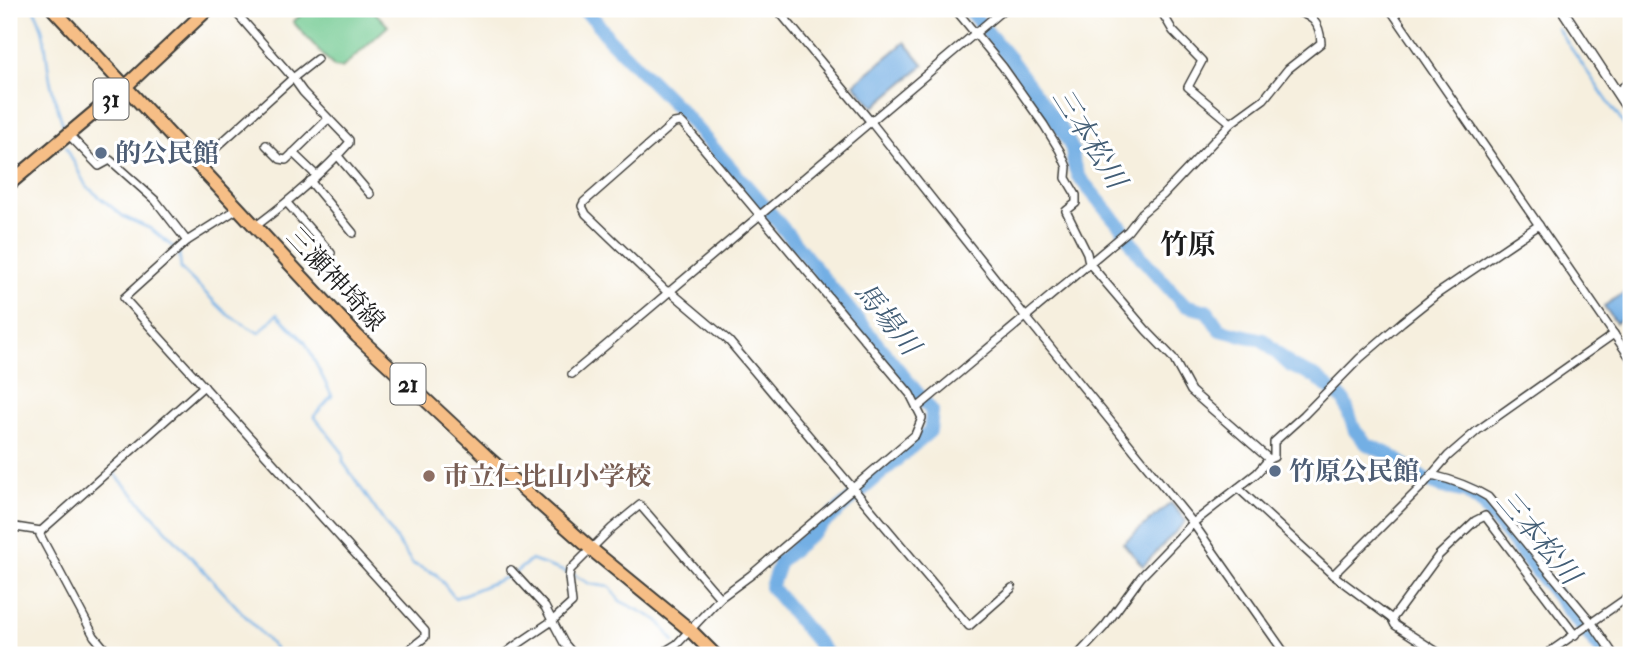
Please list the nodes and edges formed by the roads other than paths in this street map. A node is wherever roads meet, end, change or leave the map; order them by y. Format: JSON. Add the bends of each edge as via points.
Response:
{"nodes":[{"id":1,"x":53,"y":9,"type":"edge"},
{"id":2,"x":208,"y":9,"type":"edge"},
{"id":3,"x":233,"y":9,"type":"edge"},
{"id":4,"x":777,"y":9,"type":"edge"},
{"id":5,"x":954,"y":9,"type":"edge"},
{"id":6,"x":1003,"y":9,"type":"edge"},
{"id":7,"x":1160,"y":9,"type":"edge"},
{"id":8,"x":1290,"y":9,"type":"edge"},
{"id":9,"x":1318,"y":9,"type":"edge"},
{"id":10,"x":1390,"y":9,"type":"edge"},
{"id":11,"x":1562,"y":9,"type":"edge"},
{"id":12,"x":1308,"y":15,"type":"junction"},
{"id":13,"x":975,"y":33,"type":"junction"},
{"id":14,"x":317,"y":59,"type":"dead end"},
{"id":15,"x":293,"y":78,"type":"junction"},
{"id":16,"x":1631,"y":81,"type":"edge"},
{"id":17,"x":126,"y":86,"type":"junction"},
{"id":18,"x":1616,"y":92,"type":"junction"},
{"id":19,"x":1631,"y":114,"type":"edge"},
{"id":20,"x":328,"y":119,"type":"junction"},
{"id":21,"x":871,"y":122,"type":"junction"},
{"id":22,"x":1231,"y":123,"type":"junction"},
{"id":23,"x":69,"y":135,"type":"junction"},
{"id":24,"x":266,"y":145,"type":"dead end"},
{"id":25,"x":293,"y":153,"type":"junction"},
{"id":26,"x":337,"y":155,"type":"junction"},
{"id":27,"x":198,"y":164,"type":"junction"},
{"id":28,"x":313,"y":178,"type":"junction"},
{"id":29,"x":9,"y":184,"type":"edge"},
{"id":30,"x":370,"y":194,"type":"dead end"},
{"id":31,"x":287,"y":203,"type":"junction"},
{"id":32,"x":239,"y":208,"type":"junction"},
{"id":33,"x":761,"y":215,"type":"junction"},
{"id":34,"x":1539,"y":225,"type":"junction"},
{"id":35,"x":256,"y":226,"type":"junction"},
{"id":36,"x":353,"y":233,"type":"dead end"},
{"id":37,"x":187,"y":241,"type":"junction"},
{"id":38,"x":331,"y":253,"type":"dead end"},
{"id":39,"x":1089,"y":263,"type":"junction"},
{"id":40,"x":671,"y":292,"type":"junction"},
{"id":41,"x":1026,"y":317,"type":"junction"},
{"id":42,"x":1614,"y":334,"type":"junction"},
{"id":43,"x":1631,"y":359,"type":"edge"},
{"id":44,"x":572,"y":374,"type":"dead end"},
{"id":45,"x":204,"y":386,"type":"junction"},
{"id":46,"x":917,"y":408,"type":"junction"},
{"id":47,"x":1269,"y":459,"type":"junction"},
{"id":48,"x":1432,"y":475,"type":"junction"},
{"id":49,"x":852,"y":487,"type":"junction"},
{"id":50,"x":1238,"y":488,"type":"junction"},
{"id":51,"x":1193,"y":523,"type":"junction"},
{"id":52,"x":9,"y":526,"type":"edge"},
{"id":53,"x":41,"y":530,"type":"junction"},
{"id":54,"x":590,"y":549,"type":"junction"},
{"id":55,"x":511,"y":570,"type":"dead end"},
{"id":56,"x":1333,"y":575,"type":"junction"},
{"id":57,"x":1012,"y":588,"type":"dead end"},
{"id":58,"x":1631,"y":595,"type":"edge"},
{"id":59,"x":720,"y":598,"type":"junction"},
{"id":60,"x":1392,"y":619,"type":"junction"},
{"id":61,"x":552,"y":621,"type":"junction"},
{"id":62,"x":1592,"y":623,"type":"junction"},
{"id":63,"x":690,"y":630,"type":"junction"},
{"id":64,"x":1575,"y":635,"type":"junction"},
{"id":65,"x":110,"y":655,"type":"edge"},
{"id":66,"x":406,"y":655,"type":"edge"},
{"id":67,"x":503,"y":655,"type":"edge"},
{"id":68,"x":574,"y":655,"type":"edge"},
{"id":69,"x":659,"y":655,"type":"edge"},
{"id":70,"x":715,"y":655,"type":"edge"},
{"id":71,"x":1079,"y":655,"type":"edge"},
{"id":72,"x":1286,"y":655,"type":"edge"},
{"id":73,"x":1442,"y":655,"type":"edge"},
{"id":74,"x":1545,"y":655,"type":"edge"},
{"id":75,"x":1614,"y":655,"type":"edge"}],
"edges":[{"from":1,"to":17,"type":"main road","number":"21"},
{"from":2,"to":17,"type":"main road","number":"31"},
{"from":3,"to":15,"type":"street"},
{"from":4,"to":21,"type":"street"},
{"from":5,"to":13,"type":"street"},
{"from":6,"to":13,"type":"street"},
{"from":7,"to":22,"type":"street","via":[[1173,31],[1202,61],[1188,87]]},
{"from":8,"to":12,"type":"street"},
{"from":9,"to":12,"type":"street"},
{"from":10,"to":34,"type":"street"},
{"from":11,"to":18,"type":"street"},
{"from":12,"to":22,"type":"street","via":[[1320,30],[1321,43],[1288,69],[1264,99]]},
{"from":13,"to":21,"type":"street"},
{"from":13,"to":39,"type":"street","via":[[1060,151],[1066,178],[1076,195],[1076,203],[1066,211]]},
{"from":14,"to":15,"type":"street"},
{"from":15,"to":20,"type":"street"},
{"from":15,"to":27,"type":"street"},
{"from":16,"to":18,"type":"street"},
{"from":17,"to":23,"type":"main road","number":"31"},
{"from":17,"to":27,"type":"main road","name":"三瀬神埼線","number":"21"},
{"from":18,"to":19,"type":"street"},
{"from":20,"to":25,"type":"street"},
{"from":20,"to":26,"type":"street","via":[[349,140]]},
{"from":21,"to":33,"type":"street"},
{"from":21,"to":41,"type":"street"},
{"from":22,"to":39,"type":"street","via":[[1128,231]]},
{"from":23,"to":29,"type":"main road","number":"31"},
{"from":23,"to":37,"type":"street","via":[[99,166],[110,160],[156,201]]},
{"from":24,"to":25,"type":"street","via":[[283,160]]},
{"from":25,"to":28,"type":"street"},
{"from":26,"to":28,"type":"street"},
{"from":26,"to":30,"type":"street"},
{"from":27,"to":32,"type":"main road","name":"三瀬神埼線","number":"21"},
{"from":28,"to":31,"type":"street"},
{"from":28,"to":36,"type":"street"},
{"from":31,"to":35,"type":"street"},
{"from":31,"to":38,"type":"street"},
{"from":32,"to":35,"type":"main road","name":"三瀬神埼線","number":"21"},
{"from":32,"to":37,"type":"street"},
{"from":33,"to":40,"type":"street"},
{"from":33,"to":40,"type":"street","via":[[681,122],[674,123],[582,206],[586,215]]},
{"from":33,"to":46,"type":"street"},
{"from":34,"to":42,"type":"street"},
{"from":34,"to":47,"type":"street","via":[[1428,301],[1360,358],[1274,442],[1274,457]]},
{"from":35,"to":54,"type":"main road","name":"三瀬神埼線","number":"21","via":[[356,336]]},
{"from":37,"to":45,"type":"street","via":[[124,298]]},
{"from":39,"to":41,"type":"street"},
{"from":39,"to":47,"type":"street","via":[[1173,358],[1191,391]]},
{"from":40,"to":44,"type":"street"},
{"from":40,"to":49,"type":"street","via":[[729,341]]},
{"from":41,"to":46,"type":"street"},
{"from":41,"to":51,"type":"street"},
{"from":42,"to":43,"type":"street"},
{"from":42,"to":48,"type":"street","via":[[1478,430]]},
{"from":45,"to":53,"type":"street"},
{"from":45,"to":66,"type":"street","via":[[425,631],[425,637]]},
{"from":46,"to":49,"type":"street","via":[[922,418],[915,435]]},
{"from":47,"to":50,"type":"street"},
{"from":48,"to":56,"type":"street"},
{"from":48,"to":62,"type":"street","via":[[1473,487],[1488,497]]},
{"from":49,"to":57,"type":"street","via":[[969,626]]},
{"from":49,"to":59,"type":"street"},
{"from":50,"to":51,"type":"street"},
{"from":50,"to":56,"type":"street"},
{"from":51,"to":71,"type":"street","via":[[1141,577]]},
{"from":51,"to":72,"type":"street"},
{"from":52,"to":53,"type":"street"},
{"from":53,"to":65,"type":"street","via":[[94,636]]},
{"from":54,"to":59,"type":"street","via":[[640,505]]},
{"from":54,"to":61,"type":"street","via":[[570,570],[572,603]]},
{"from":54,"to":63,"type":"main road","name":"三瀬神埼線","number":"21"},
{"from":55,"to":61,"type":"street"},
{"from":56,"to":60,"type":"street"},
{"from":58,"to":62,"type":"street"},
{"from":59,"to":63,"type":"street"},
{"from":60,"to":64,"type":"street","via":[[1439,555],[1485,516]]},
{"from":60,"to":73,"type":"street"},
{"from":61,"to":67,"type":"street"},
{"from":61,"to":68,"type":"street"},
{"from":62,"to":64,"type":"street"},
{"from":62,"to":75,"type":"street"},
{"from":63,"to":69,"type":"street"},
{"from":63,"to":70,"type":"main road","name":"三瀬神埼線","number":"21"},
{"from":64,"to":74,"type":"street"}]}
